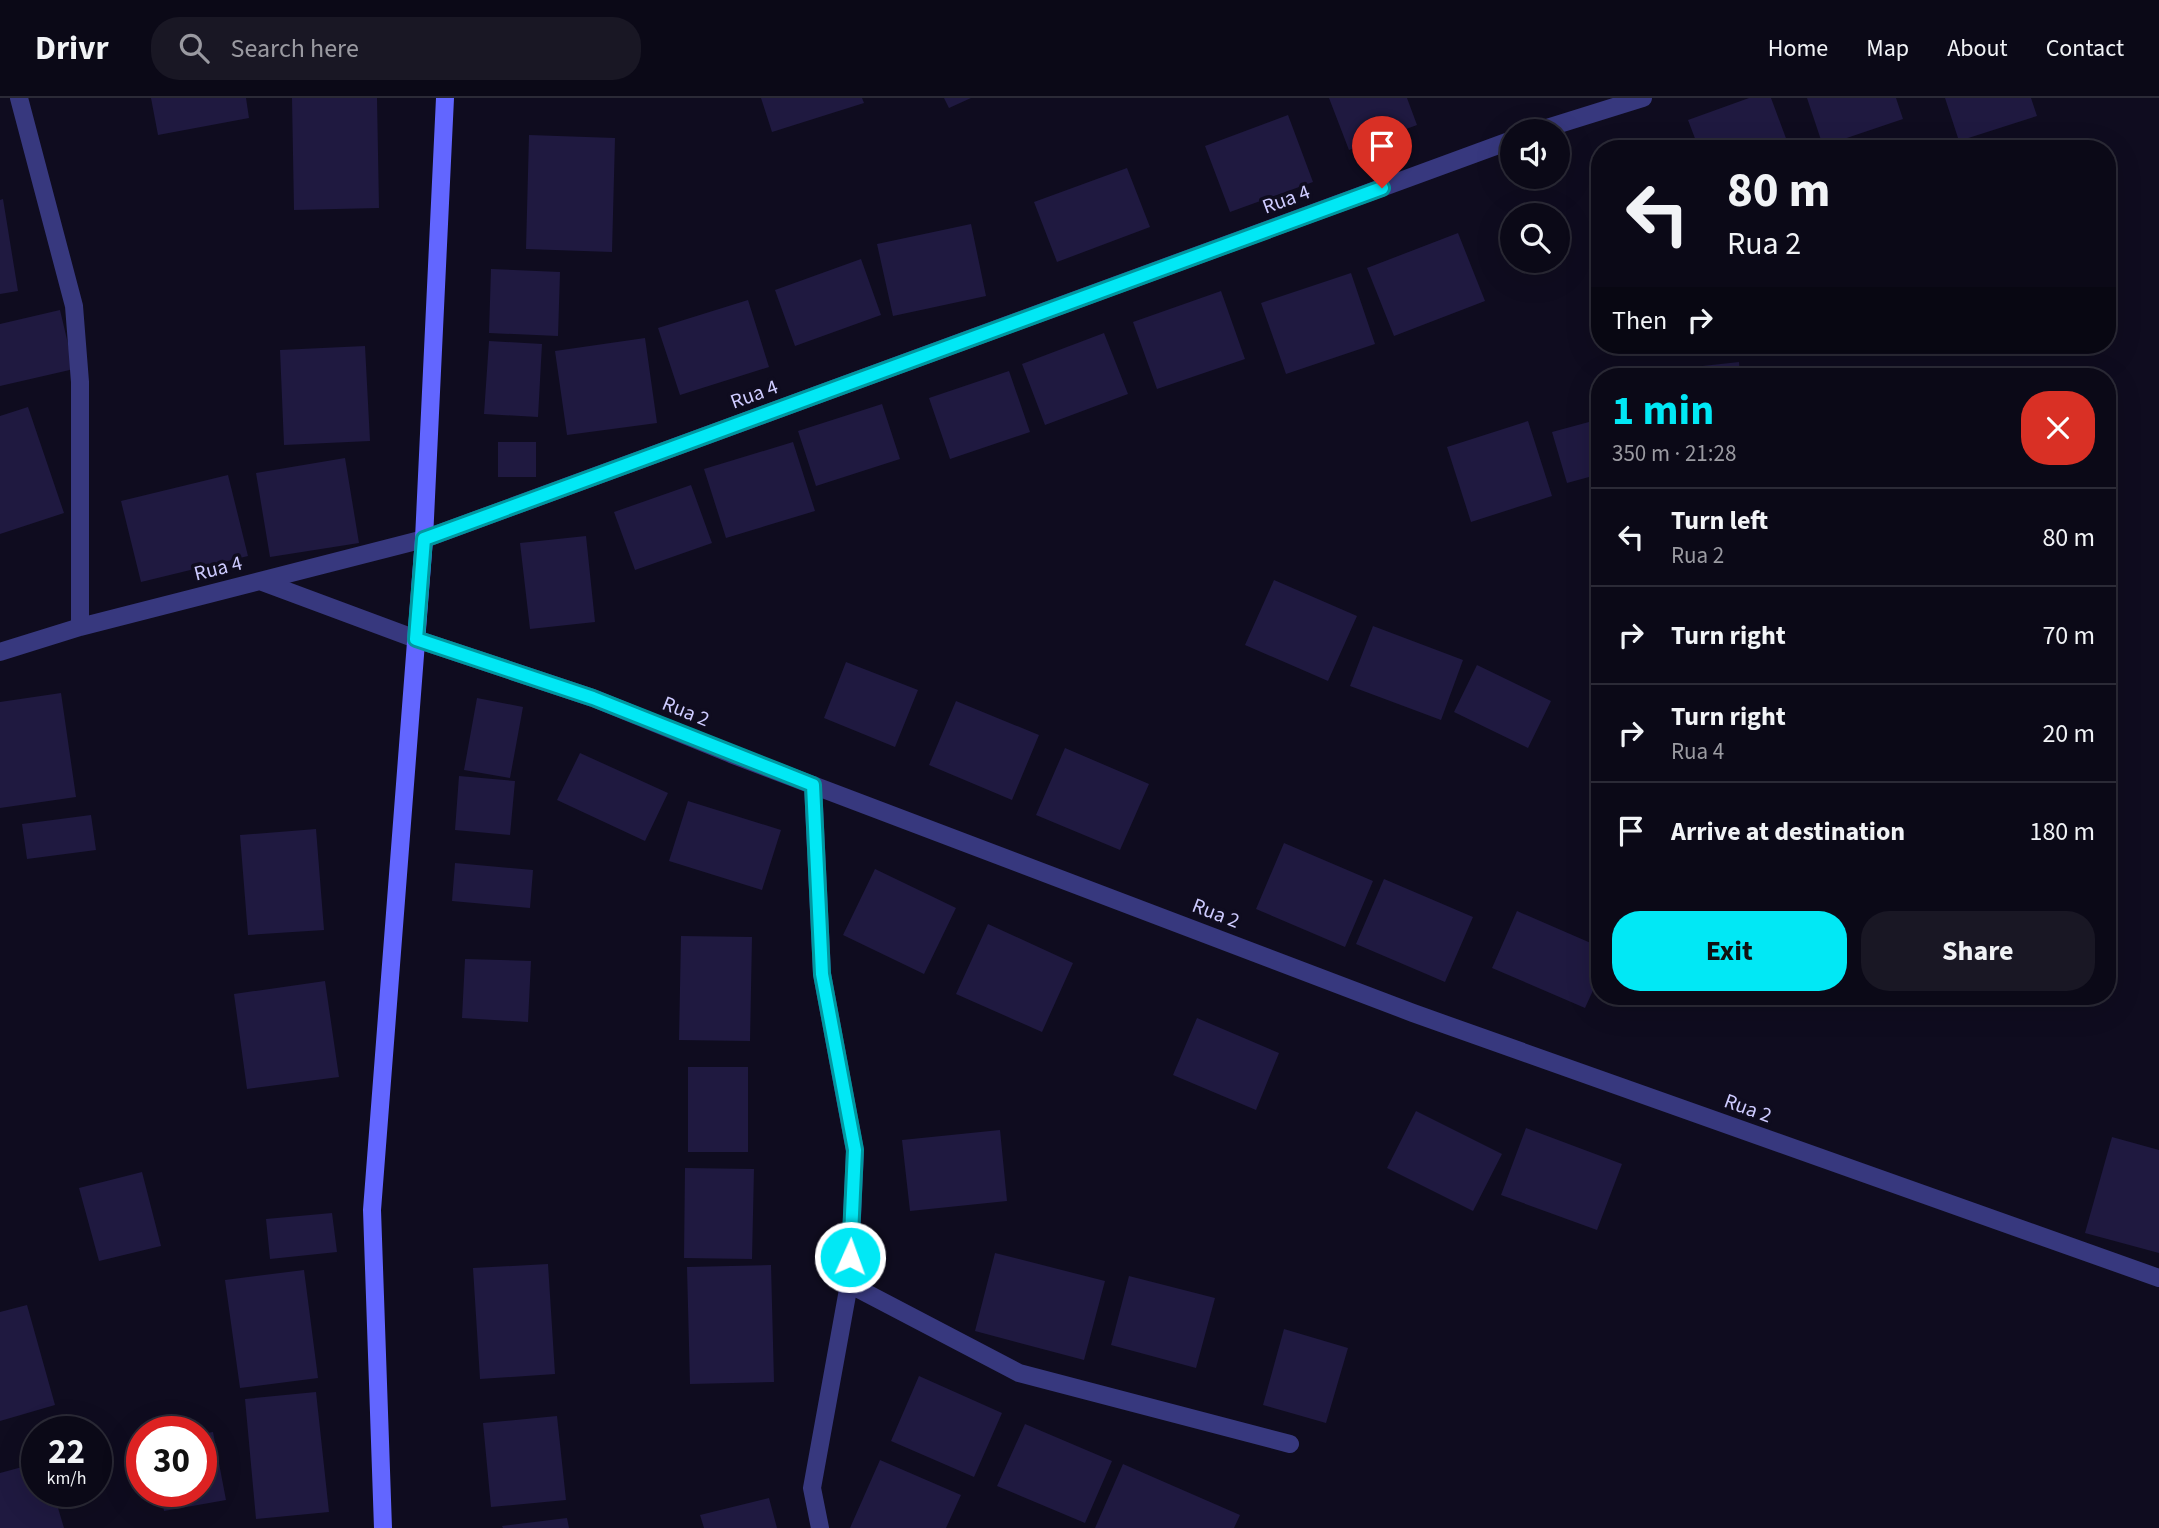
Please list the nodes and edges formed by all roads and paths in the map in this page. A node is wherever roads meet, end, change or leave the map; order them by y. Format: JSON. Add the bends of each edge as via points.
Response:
{"nodes":[{"id":1,"x":19,"y":98,"type":"edge"},
{"id":2,"x":445,"y":98,"type":"edge"},
{"id":3,"x":1643,"y":98,"type":"edge"},
{"id":4,"x":1570,"y":120,"type":"edge"},
{"id":5,"x":1500,"y":145,"type":"edge"},
{"id":6,"x":424,"y":539,"type":"junction"},
{"id":7,"x":260,"y":581,"type":"junction"},
{"id":8,"x":80,"y":627,"type":"junction"},
{"id":9,"x":416,"y":639,"type":"junction"},
{"id":10,"x":0,"y":652,"type":"edge"},
{"id":11,"x":813,"y":785,"type":"junction"},
{"id":12,"x":2159,"y":1278,"type":"edge"},
{"id":13,"x":849,"y":1284,"type":"junction"},
{"id":14,"x":1290,"y":1444,"type":"dead end"},
{"id":15,"x":383,"y":1528,"type":"edge"},
{"id":16,"x":820,"y":1528,"type":"edge"}],
"edges":[{"from":1,"to":8,"type":"street","via":[[74,306],[80,382]]},
{"from":2,"to":6,"type":"street"},
{"from":3,"to":4,"type":"street"},
{"from":5,"to":6,"type":"street","name":"Rua 4"},
{"from":6,"to":7,"type":"street","name":"Rua 4"},
{"from":6,"to":9,"type":"street"},
{"from":7,"to":8,"type":"street","name":"Rua 4"},
{"from":7,"to":9,"type":"street","name":"Rua 2"},
{"from":8,"to":10,"type":"street","name":"Rua 4"},
{"from":9,"to":11,"type":"street","name":"Rua 2","via":[[593,698]]},
{"from":9,"to":15,"type":"street","via":[[372,1210]]},
{"from":11,"to":12,"type":"street","name":"Rua 2","via":[[1413,1013]]},
{"from":11,"to":13,"type":"street","via":[[822,974],[855,1150]]},
{"from":13,"to":14,"type":"street","via":[[1019,1373]]},
{"from":13,"to":16,"type":"street","via":[[812,1488]]}]}
